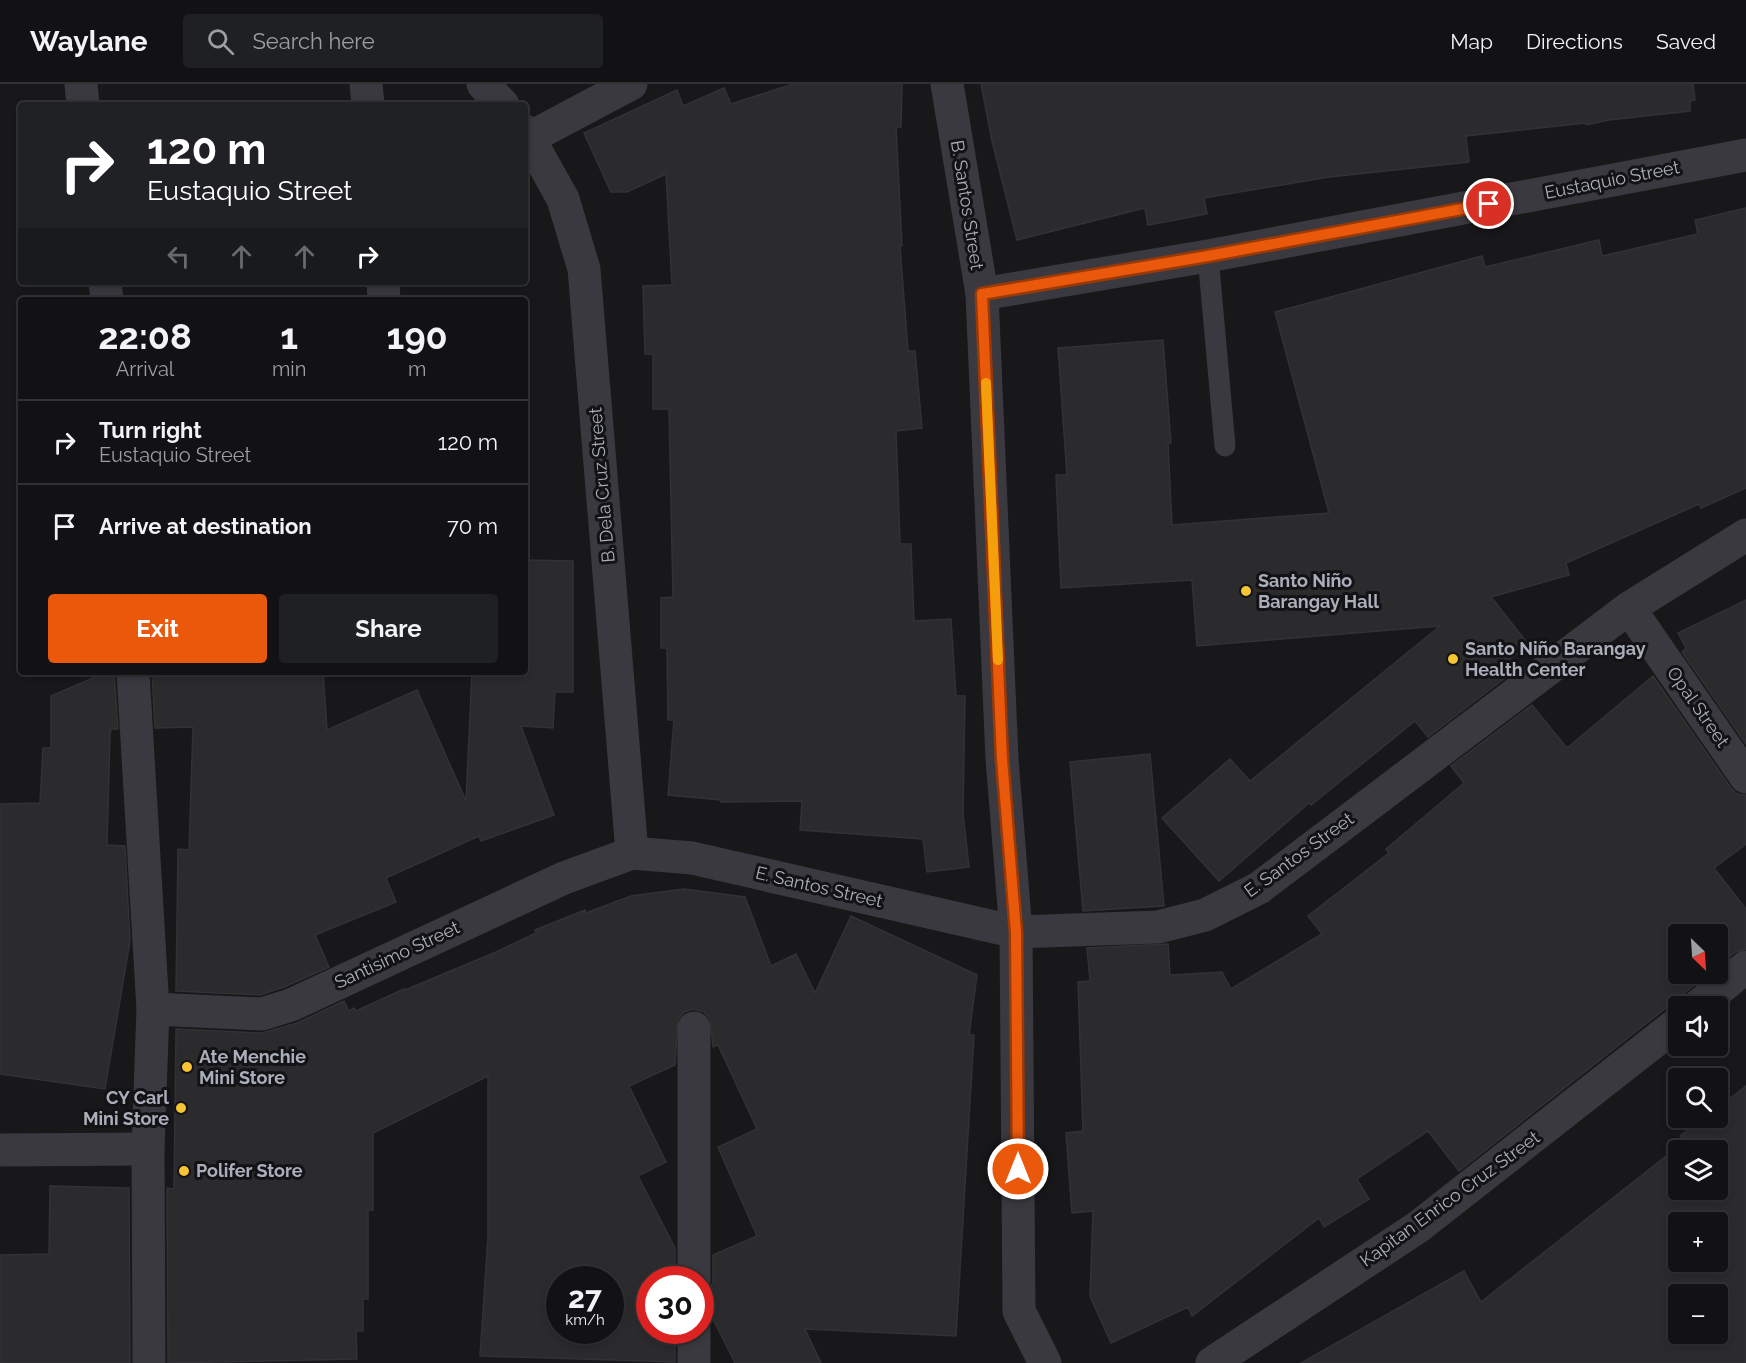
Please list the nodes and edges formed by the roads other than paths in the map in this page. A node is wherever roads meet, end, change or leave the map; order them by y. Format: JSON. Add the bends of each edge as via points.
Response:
{"nodes":[{"id":1,"x":81,"y":84,"type":"edge"},
{"id":2,"x":366,"y":84,"type":"edge"},
{"id":3,"x":483,"y":84,"type":"edge"},
{"id":4,"x":631,"y":84,"type":"edge"},
{"id":5,"x":947,"y":84,"type":"edge"},
{"id":6,"x":83,"y":102,"type":"edge"},
{"id":7,"x":368,"y":102,"type":"edge"},
{"id":8,"x":500,"y":102,"type":"edge"},
{"id":9,"x":528,"y":134,"type":"edge"},
{"id":10,"x":1746,"y":155,"type":"edge"},
{"id":11,"x":1208,"y":256,"type":"junction"},
{"id":12,"x":982,"y":294,"type":"junction"},
{"id":13,"x":1226,"y":446,"type":"dead end"},
{"id":14,"x":1746,"y":535,"type":"edge"},
{"id":15,"x":1629,"y":608,"type":"junction"},
{"id":16,"x":133,"y":675,"type":"edge"},
{"id":17,"x":1746,"y":777,"type":"edge"},
{"id":18,"x":633,"y":853,"type":"junction"},
{"id":19,"x":1016,"y":932,"type":"junction"},
{"id":20,"x":1746,"y":967,"type":"edge"},
{"id":21,"x":1710,"y":996,"type":"edge"},
{"id":22,"x":153,"y":1009,"type":"junction"},
{"id":23,"x":694,"y":1028,"type":"dead end"},
{"id":24,"x":1668,"y":1031,"type":"edge"},
{"id":25,"x":148,"y":1149,"type":"junction"},
{"id":26,"x":0,"y":1150,"type":"edge"},
{"id":27,"x":694,"y":1266,"type":"edge"},
{"id":28,"x":694,"y":1344,"type":"edge"},
{"id":29,"x":149,"y":1363,"type":"edge"},
{"id":30,"x":694,"y":1363,"type":"edge"},
{"id":31,"x":1045,"y":1363,"type":"edge"},
{"id":32,"x":1212,"y":1363,"type":"edge"}],
"edges":[{"from":1,"to":6,"type":"street"},
{"from":2,"to":7,"type":"street"},
{"from":3,"to":8,"type":"street"},
{"from":4,"to":9,"type":"street"},
{"from":5,"to":12,"type":"street","name":"B. Santos Street"},
{"from":9,"to":18,"type":"street","name":"B. Dela Cruz Street","via":[[563,199],[584,269]]},
{"from":10,"to":11,"type":"street","name":"Eustaquio Street"},
{"from":11,"to":12,"type":"street","name":"Eustaquio Street"},
{"from":11,"to":13,"type":"lane"},
{"from":12,"to":19,"type":"street","name":"B. Santos Street","via":[[1002,759]]},
{"from":14,"to":15,"type":"street","name":"E. Santos Street"},
{"from":15,"to":17,"type":"street","name":"Opal Street"},
{"from":15,"to":19,"type":"street","name":"E. Santos Street","via":[[1259,888],[1205,915],[1158,927]]},
{"from":16,"to":22,"type":"street"},
{"from":18,"to":19,"type":"street","name":"E. Santos Street","via":[[692,858]]},
{"from":18,"to":22,"type":"street","name":"Santisimo Street","via":[[564,878],[291,1005],[262,1014]]},
{"from":19,"to":31,"type":"street","name":"B. Santos Street","via":[[1019,1311]]},
{"from":20,"to":21,"type":"street"},
{"from":22,"to":25,"type":"street"},
{"from":23,"to":27,"type":"street"},
{"from":24,"to":32,"type":"street","name":"Kapitan Enrico Cruz Street","via":[[1418,1227]]},
{"from":25,"to":26,"type":"street"},
{"from":25,"to":29,"type":"street"},
{"from":28,"to":30,"type":"street"}]}
